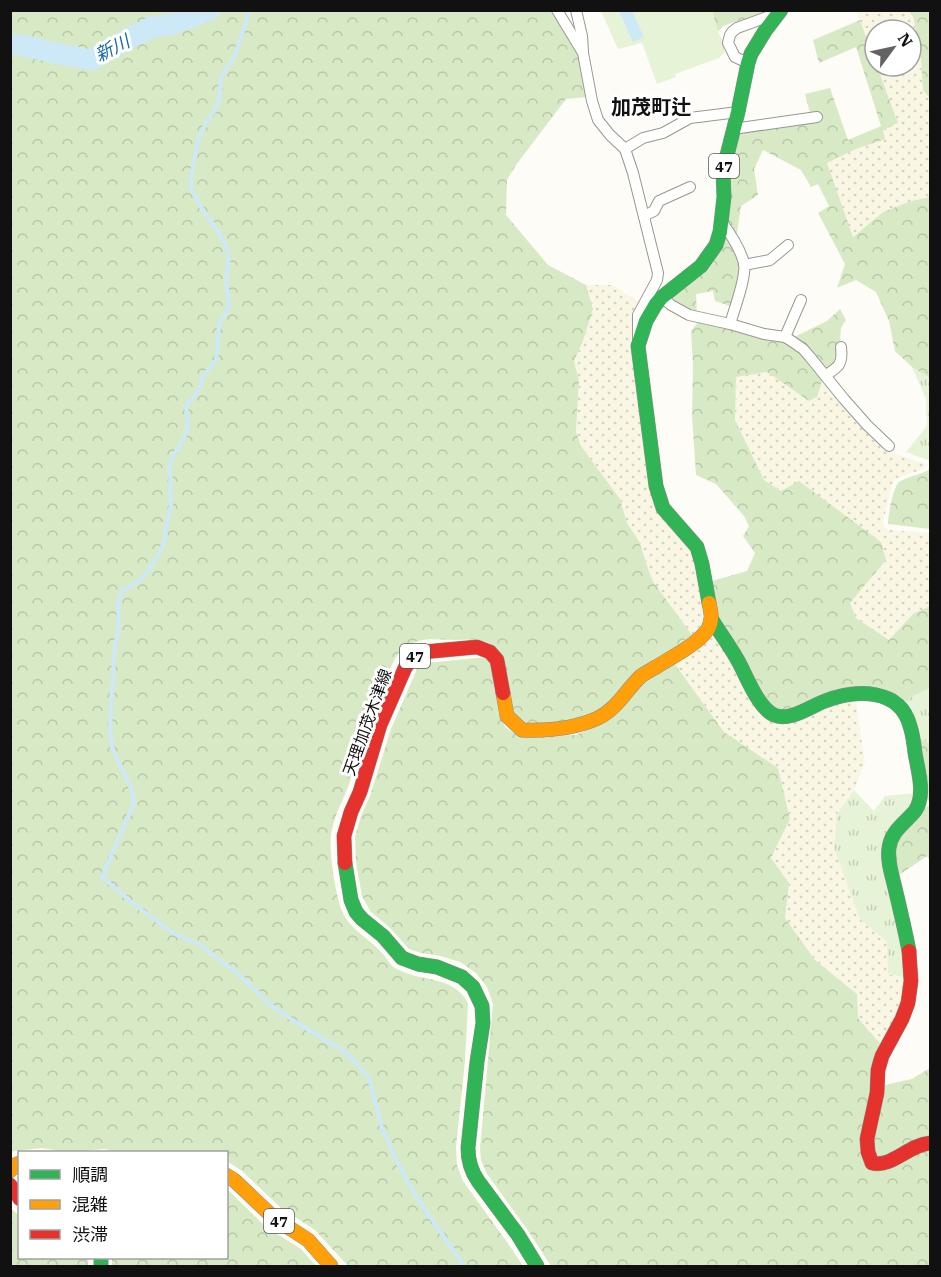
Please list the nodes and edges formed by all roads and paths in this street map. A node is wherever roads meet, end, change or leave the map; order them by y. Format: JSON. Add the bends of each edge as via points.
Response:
{"nodes":[{"id":1,"x":557,"y":10,"type":"edge"},
{"id":2,"x":576,"y":10,"type":"edge"},
{"id":3,"x":779,"y":10,"type":"edge"},
{"id":4,"x":583,"y":53,"type":"junction"},
{"id":5,"x":748,"y":63,"type":"junction"},
{"id":6,"x":738,"y":112,"type":"junction"},
{"id":7,"x":817,"y":117,"type":"dead end"},
{"id":8,"x":733,"y":129,"type":"junction"},
{"id":9,"x":625,"y":149,"type":"junction"},
{"id":10,"x":690,"y":187,"type":"dead end"},
{"id":11,"x":644,"y":216,"type":"junction"},
{"id":12,"x":722,"y":221,"type":"junction"},
{"id":13,"x":788,"y":245,"type":"dead end"},
{"id":14,"x":744,"y":265,"type":"junction"},
{"id":15,"x":662,"y":297,"type":"junction"},
{"id":16,"x":801,"y":300,"type":"dead end"},
{"id":17,"x":730,"y":324,"type":"junction"},
{"id":18,"x":785,"y":338,"type":"junction"},
{"id":19,"x":638,"y":346,"type":"junction"},
{"id":20,"x":841,"y":348,"type":"dead end"},
{"id":21,"x":826,"y":375,"type":"junction"},
{"id":22,"x":889,"y":446,"type":"dead end"},
{"id":23,"x":712,"y":620,"type":"junction"},
{"id":24,"x":930,"y":1143,"type":"edge"},
{"id":25,"x":228,"y":1176,"type":"edge"},
{"id":26,"x":330,"y":1266,"type":"edge"},
{"id":27,"x":537,"y":1266,"type":"edge"}],
"edges":[{"from":1,"to":4,"type":"street"},
{"from":2,"to":4,"type":"street"},
{"from":3,"to":5,"type":"main road","number":"47"},
{"from":3,"to":5,"type":"street","via":[[737,28],[730,35],[735,57]]},
{"from":4,"to":9,"type":"street","via":[[598,120]]},
{"from":5,"to":6,"type":"main road","number":"47"},
{"from":6,"to":8,"type":"main road","number":"47"},
{"from":6,"to":9,"type":"street","via":[[690,118]]},
{"from":7,"to":8,"type":"street"},
{"from":8,"to":12,"type":"main road","number":"47","via":[[723,171]]},
{"from":9,"to":11,"type":"street"},
{"from":10,"to":11,"type":"street","via":[[659,201],[654,211]]},
{"from":11,"to":19,"type":"street","via":[[658,273],[638,315]]},
{"from":12,"to":14,"type":"street"},
{"from":12,"to":15,"type":"main road","number":"47","via":[[709,257]]},
{"from":13,"to":14,"type":"street","via":[[770,260]]},
{"from":14,"to":17,"type":"street"},
{"from":15,"to":17,"type":"street","via":[[689,315]]},
{"from":15,"to":19,"type":"main road","number":"47","via":[[646,321]]},
{"from":16,"to":18,"type":"street"},
{"from":17,"to":18,"type":"street"},
{"from":18,"to":21,"type":"street","via":[[803,350]]},
{"from":19,"to":23,"type":"main road","number":"47","via":[[656,486],[663,508],[697,548]]},
{"from":20,"to":21,"type":"street","via":[[843,358]]},
{"from":21,"to":22,"type":"street"},
{"from":23,"to":24,"type":"main road","via":[[763,705],[775,716],[789,716],[829,699],[870,694],[898,704],[909,722],[919,804],[892,837],[889,848],[911,967],[910,994],[877,1072],[867,1145],[876,1165],[885,1164],[921,1143]]},
{"from":23,"to":27,"type":"main road","name":"天理加茂木津線","number":"47","via":[[697,640],[641,676],[600,717],[576,726],[543,731],[522,730],[507,716],[497,660],[490,652],[477,647],[423,652],[408,661],[380,725],[346,828],[345,863],[356,912],[402,958],[456,973],[477,992],[483,1023],[469,1162]]},
{"from":25,"to":26,"type":"main road","number":"47","via":[[274,1218],[308,1240]]}]}
